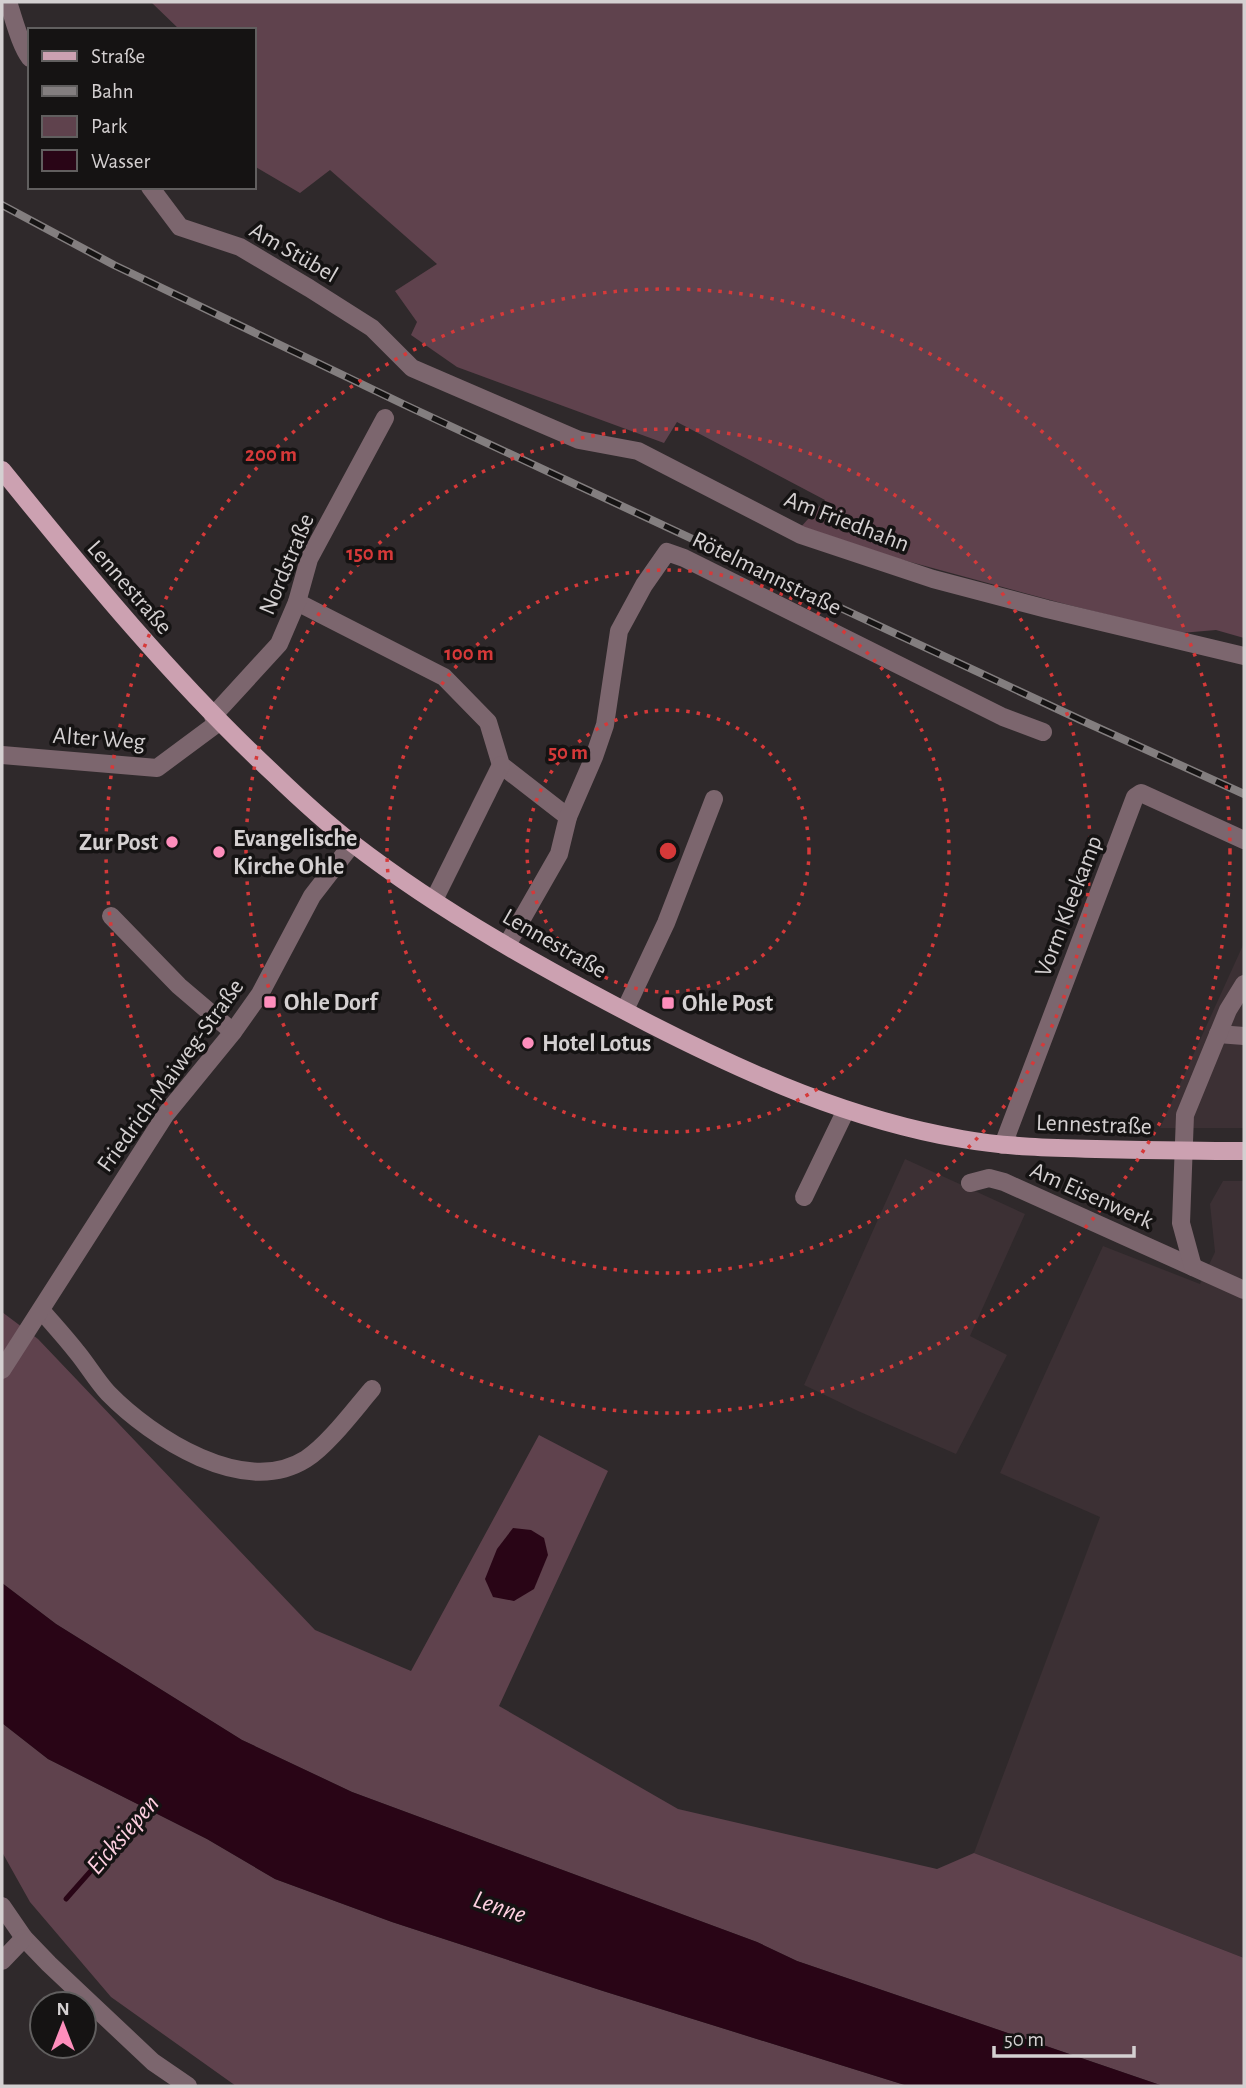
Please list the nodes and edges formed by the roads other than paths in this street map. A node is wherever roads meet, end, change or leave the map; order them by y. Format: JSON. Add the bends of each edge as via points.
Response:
{"nodes":[{"id":1,"x":8,"y":2,"type":"edge"},
{"id":2,"x":2,"y":26,"type":"edge"},
{"id":3,"x":26,"y":53,"type":"edge"},
{"id":4,"x":152,"y":189,"type":"edge"},
{"id":5,"x":412,"y":369,"type":"joint"},
{"id":6,"x":385,"y":418,"type":"dead end"},
{"id":7,"x":2,"y":470,"type":"edge"},
{"id":8,"x":298,"y":602,"type":"junction"},
{"id":9,"x":1244,"y":656,"type":"edge"},
{"id":10,"x":216,"y":719,"type":"junction"},
{"id":11,"x":1043,"y":732,"type":"dead end"},
{"id":12,"x":2,"y":755,"type":"edge"},
{"id":13,"x":501,"y":765,"type":"junction"},
{"id":14,"x":714,"y":799,"type":"dead end"},
{"id":15,"x":568,"y":817,"type":"junction"},
{"id":16,"x":1244,"y":840,"type":"edge"},
{"id":17,"x":353,"y":843,"type":"junction"},
{"id":18,"x":433,"y":900,"type":"junction"},
{"id":19,"x":111,"y":916,"type":"dead end"},
{"id":20,"x":507,"y":945,"type":"junction"},
{"id":21,"x":1244,"y":984,"type":"edge"},
{"id":22,"x":625,"y":1010,"type":"junction"},
{"id":23,"x":233,"y":1032,"type":"junction"},
{"id":24,"x":1218,"y":1034,"type":"junction"},
{"id":25,"x":1244,"y":1036,"type":"edge"},
{"id":26,"x":846,"y":1110,"type":"junction"},
{"id":27,"x":1003,"y":1145,"type":"junction"},
{"id":28,"x":1183,"y":1151,"type":"junction"},
{"id":29,"x":1244,"y":1151,"type":"edge"},
{"id":30,"x":970,"y":1183,"type":"dead end"},
{"id":31,"x":804,"y":1196,"type":"dead end"},
{"id":32,"x":1193,"y":1267,"type":"junction"},
{"id":33,"x":1244,"y":1290,"type":"edge"},
{"id":34,"x":41,"y":1310,"type":"junction"},
{"id":35,"x":2,"y":1370,"type":"edge"},
{"id":36,"x":372,"y":1390,"type":"dead end"},
{"id":37,"x":2,"y":1906,"type":"edge"},
{"id":38,"x":24,"y":1938,"type":"junction"},
{"id":39,"x":2,"y":1961,"type":"edge"},
{"id":40,"x":188,"y":2086,"type":"edge"}],
"edges":[{"from":1,"to":3,"type":"street"},
{"from":2,"to":3,"type":"street"},
{"from":4,"to":5,"type":"street","name":"Am Stübel","via":[[180,226],[240,247],[309,288],[372,328]]},
{"from":5,"to":9,"type":"street","name":"Am Friedhahn","via":[[579,440],[638,451],[801,534],[933,579]]},
{"from":6,"to":8,"type":"street","name":"Nordstraße","via":[[309,559]]},
{"from":7,"to":10,"type":"main road","name":"Lennestraße","via":[[127,623]]},
{"from":8,"to":10,"type":"street","name":"Nordstraße","via":[[279,644]]},
{"from":8,"to":13,"type":"street","via":[[444,677],[488,722]]},
{"from":10,"to":12,"type":"street","name":"Alter Weg","via":[[158,768]]},
{"from":10,"to":17,"type":"main road","name":"Lennestraße"},
{"from":11,"to":15,"type":"street","name":"Rötelmannstraße","via":[[667,552],[620,631],[606,725]]},
{"from":13,"to":15,"type":"street"},
{"from":13,"to":18,"type":"street"},
{"from":14,"to":22,"type":"street","via":[[666,923]]},
{"from":15,"to":20,"type":"street","name":"Rötelmannstraße","via":[[559,854]]},
{"from":16,"to":27,"type":"street","name":"Vorm Kleekamp","via":[[1141,793],[1135,797]]},
{"from":17,"to":18,"type":"main road","name":"Lennestraße"},
{"from":17,"to":23,"type":"street","name":"Friedrich-Maiweg-Straße","via":[[312,896],[260,994]]},
{"from":18,"to":20,"type":"main road","name":"Lennestraße"},
{"from":19,"to":23,"type":"street"},
{"from":20,"to":22,"type":"main road","name":"Lennestraße"},
{"from":21,"to":24,"type":"street","name":"Am Eisenwerk"},
{"from":22,"to":26,"type":"main road","name":"Lennestraße","via":[[751,1074]]},
{"from":23,"to":34,"type":"street","name":"Friedrich-Maiweg-Straße","via":[[166,1114]]},
{"from":24,"to":25,"type":"street"},
{"from":24,"to":28,"type":"street","name":"Am Eisenwerk","via":[[1185,1115]]},
{"from":26,"to":27,"type":"main road","name":"Lennestraße","via":[[899,1126]]},
{"from":26,"to":31,"type":"street"},
{"from":27,"to":28,"type":"main road","name":"Lennestraße"},
{"from":28,"to":29,"type":"main road","name":"Lennestraße"},
{"from":28,"to":32,"type":"street","name":"Am Eisenwerk","via":[[1181,1223]]},
{"from":30,"to":32,"type":"street","name":"Am Eisenwerk","via":[[989,1178],[1004,1182]]},
{"from":32,"to":33,"type":"street","name":"Am Eisenwerk"},
{"from":34,"to":35,"type":"street","name":"Friedrich-Maiweg-Straße"},
{"from":34,"to":36,"type":"street","via":[[107,1392],[129,1411],[204,1461],[233,1469],[265,1472],[306,1459]]},
{"from":37,"to":38,"type":"street"},
{"from":38,"to":39,"type":"street"},
{"from":38,"to":40,"type":"street","via":[[153,2062]]}]}
